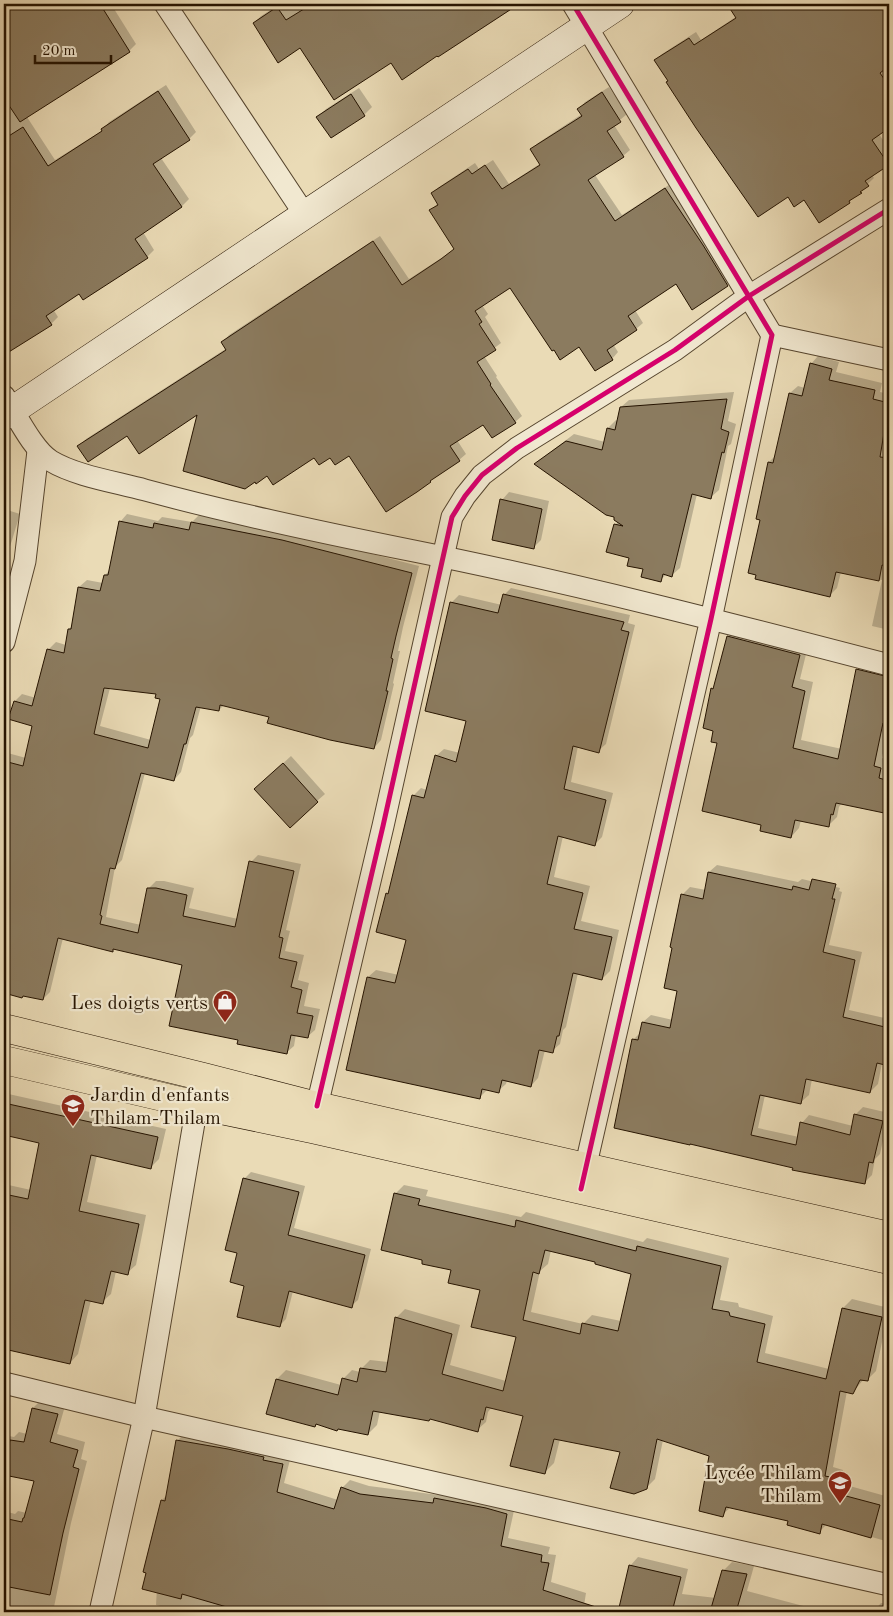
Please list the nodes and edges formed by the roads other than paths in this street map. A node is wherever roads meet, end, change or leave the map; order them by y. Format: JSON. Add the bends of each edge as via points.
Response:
{"nodes":[{"id":1,"x":165,"y":4,"type":"edge"},
{"id":2,"x":620,"y":4,"type":"edge"},
{"id":3,"x":580,"y":15,"type":"edge"},
{"id":4,"x":889,"y":209,"type":"edge"},
{"id":5,"x":305,"y":215,"type":"junction"},
{"id":6,"x":749,"y":296,"type":"junction"},
{"id":7,"x":772,"y":336,"type":"junction"},
{"id":8,"x":889,"y":360,"type":"edge"},
{"id":9,"x":7,"y":407,"type":"edge"},
{"id":10,"x":38,"y":451,"type":"junction"},
{"id":11,"x":443,"y":557,"type":"junction"},
{"id":12,"x":712,"y":619,"type":"junction"},
{"id":13,"x":4,"y":642,"type":"edge"},
{"id":14,"x":889,"y":665,"type":"edge"},
{"id":15,"x":4,"y":1028,"type":"edge"},
{"id":16,"x":4,"y":1060,"type":"edge"},
{"id":17,"x":204,"y":1077,"type":"junction"},
{"id":18,"x":197,"y":1106,"type":"junction"},
{"id":19,"x":317,"y":1106,"type":"junction"},
{"id":20,"x":583,"y":1179,"type":"junction"},
{"id":21,"x":889,"y":1236,"type":"edge"},
{"id":22,"x":889,"y":1260,"type":"edge"},
{"id":23,"x":4,"y":1383,"type":"edge"},
{"id":24,"x":144,"y":1417,"type":"junction"},
{"id":25,"x":889,"y":1585,"type":"edge"},
{"id":26,"x":100,"y":1612,"type":"edge"}],
"edges":[{"from":1,"to":5,"type":"street"},
{"from":2,"to":3,"type":"street"},
{"from":3,"to":5,"type":"street"},
{"from":3,"to":6,"type":"street"},
{"from":4,"to":6,"type":"street"},
{"from":5,"to":9,"type":"street"},
{"from":6,"to":7,"type":"street"},
{"from":6,"to":11,"type":"street","via":[[675,350],[517,448],[482,475],[452,517]]},
{"from":7,"to":8,"type":"street"},
{"from":7,"to":12,"type":"street"},
{"from":9,"to":10,"type":"street"},
{"from":10,"to":11,"type":"street","via":[[67,469],[172,497],[290,526]]},
{"from":10,"to":13,"type":"street","via":[[25,561]]},
{"from":11,"to":12,"type":"street"},
{"from":11,"to":19,"type":"street"},
{"from":12,"to":14,"type":"street"},
{"from":12,"to":20,"type":"street"},
{"from":15,"to":17,"type":"main road"},
{"from":16,"to":18,"type":"main road"},
{"from":17,"to":18,"type":"street"},
{"from":17,"to":19,"type":"main road"},
{"from":18,"to":20,"type":"main road"},
{"from":18,"to":24,"type":"street"},
{"from":19,"to":20,"type":"main road"},
{"from":20,"to":21,"type":"main road"},
{"from":20,"to":22,"type":"main road"},
{"from":23,"to":24,"type":"street"},
{"from":24,"to":25,"type":"street"},
{"from":24,"to":26,"type":"street"}]}
